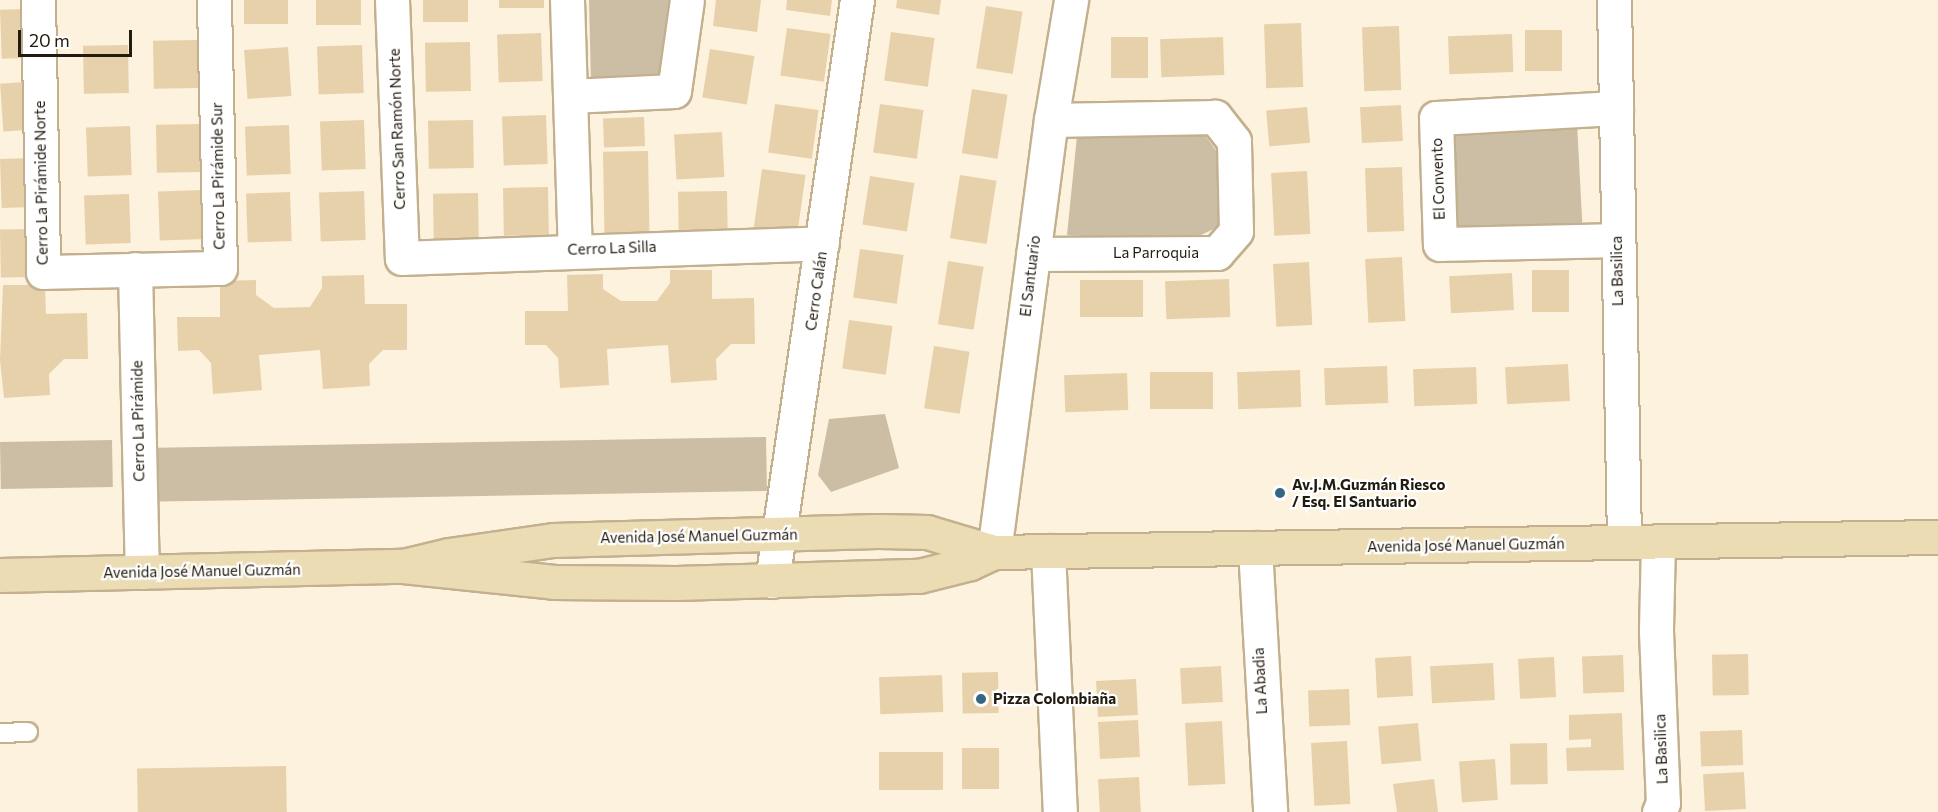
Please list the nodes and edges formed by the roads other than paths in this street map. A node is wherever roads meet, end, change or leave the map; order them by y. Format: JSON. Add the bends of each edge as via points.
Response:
{"nodes":[{"id":1,"x":38,"y":0,"type":"edge"},
{"id":2,"x":214,"y":0,"type":"edge"},
{"id":3,"x":392,"y":0,"type":"edge"},
{"id":4,"x":567,"y":0,"type":"edge"},
{"id":5,"x":687,"y":0,"type":"edge"},
{"id":6,"x":857,"y":0,"type":"edge"},
{"id":7,"x":1071,"y":0,"type":"edge"},
{"id":8,"x":1614,"y":0,"type":"edge"},
{"id":9,"x":570,"y":96,"type":"junction"},
{"id":10,"x":1616,"y":108,"type":"junction"},
{"id":11,"x":1051,"y":120,"type":"junction"},
{"id":12,"x":1617,"y":240,"type":"junction"},
{"id":13,"x":822,"y":243,"type":"junction"},
{"id":14,"x":575,"y":249,"type":"junction"},
{"id":15,"x":1033,"y":254,"type":"junction"},
{"id":16,"x":402,"y":258,"type":"joint"},
{"id":17,"x":135,"y":269,"type":"junction"},
{"id":18,"x":777,"y":534,"type":"junction"},
{"id":19,"x":1938,"y":537,"type":"edge"},
{"id":20,"x":1658,"y":541,"type":"junction"},
{"id":21,"x":1624,"y":542,"type":"junction"},
{"id":22,"x":1255,"y":548,"type":"junction"},
{"id":23,"x":1048,"y":551,"type":"junction"},
{"id":24,"x":994,"y":552,"type":"junction"},
{"id":25,"x":403,"y":566,"type":"junction"},
{"id":26,"x":142,"y":572,"type":"junction"},
{"id":27,"x":0,"y":575,"type":"edge"},
{"id":28,"x":771,"y":581,"type":"junction"},
{"id":29,"x":28,"y":732,"type":"dead end"},
{"id":30,"x":0,"y":733,"type":"edge"},
{"id":31,"x":1060,"y":812,"type":"edge"},
{"id":32,"x":1270,"y":812,"type":"edge"},
{"id":33,"x":1659,"y":812,"type":"edge"}],
"edges":[{"from":1,"to":17,"type":"street","name":"Cerro La Pirámide Norte","via":[[43,272]]},
{"from":2,"to":17,"type":"street","name":"Cerro La Pirámide Sur","via":[[220,268]]},
{"from":3,"to":16,"type":"street","name":"Cerro San Ramón Norte"},
{"from":4,"to":9,"type":"street"},
{"from":5,"to":9,"type":"street","via":[[674,91]]},
{"from":6,"to":13,"type":"street","name":"Cerro Calán"},
{"from":7,"to":11,"type":"street","name":"El Santuario"},
{"from":8,"to":10,"type":"street","name":"La Basilica"},
{"from":9,"to":14,"type":"street"},
{"from":10,"to":12,"type":"street","name":"La Basilica"},
{"from":10,"to":12,"type":"street","name":"El Convento","via":[[1436,118],[1440,244]]},
{"from":11,"to":15,"type":"street","name":"El Santuario"},
{"from":11,"to":15,"type":"street","name":"La Parroquia","via":[[1215,117],[1234,141],[1236,231],[1217,253]]},
{"from":12,"to":21,"type":"street","name":"La Basilica"},
{"from":13,"to":14,"type":"street","name":"Cerro La Silla"},
{"from":13,"to":18,"type":"street","name":"Cerro Calán"},
{"from":14,"to":16,"type":"street","name":"Cerro La Silla"},
{"from":15,"to":24,"type":"street","name":"El Santuario"},
{"from":17,"to":26,"type":"street","name":"Cerro La Pirámide"},
{"from":18,"to":24,"type":"street","name":"Avenida José Manuel Guzmán","via":[[927,532]]},
{"from":18,"to":25,"type":"street","name":"Avenida José Manuel Guzmán","via":[[553,540],[460,553]]},
{"from":18,"to":28,"type":"street","name":"Cerro Calán"},
{"from":19,"to":20,"type":"street","name":"Avenida José Manuel Guzmán"},
{"from":20,"to":21,"type":"street","name":"Avenida José Manuel Guzmán"},
{"from":20,"to":33,"type":"street","name":"La Basilica","via":[[1656,631],[1663,803]]},
{"from":21,"to":22,"type":"street","name":"Avenida José Manuel Guzmán"},
{"from":22,"to":23,"type":"street","name":"Avenida José Manuel Guzmán"},
{"from":22,"to":32,"type":"street","name":"La Abadia"},
{"from":23,"to":24,"type":"street","name":"Avenida José Manuel Guzmán"},
{"from":23,"to":31,"type":"street"},
{"from":24,"to":28,"type":"street","name":"Avenida José Manuel Guzmán","via":[[970,563],[919,576]]},
{"from":25,"to":26,"type":"street","name":"Avenida José Manuel Guzmán"},
{"from":25,"to":28,"type":"street","name":"Avenida José Manuel Guzmán","via":[[554,582]]},
{"from":26,"to":27,"type":"street","name":"Avenida José Manuel Guzmán"},
{"from":29,"to":30,"type":"lane"}]}
